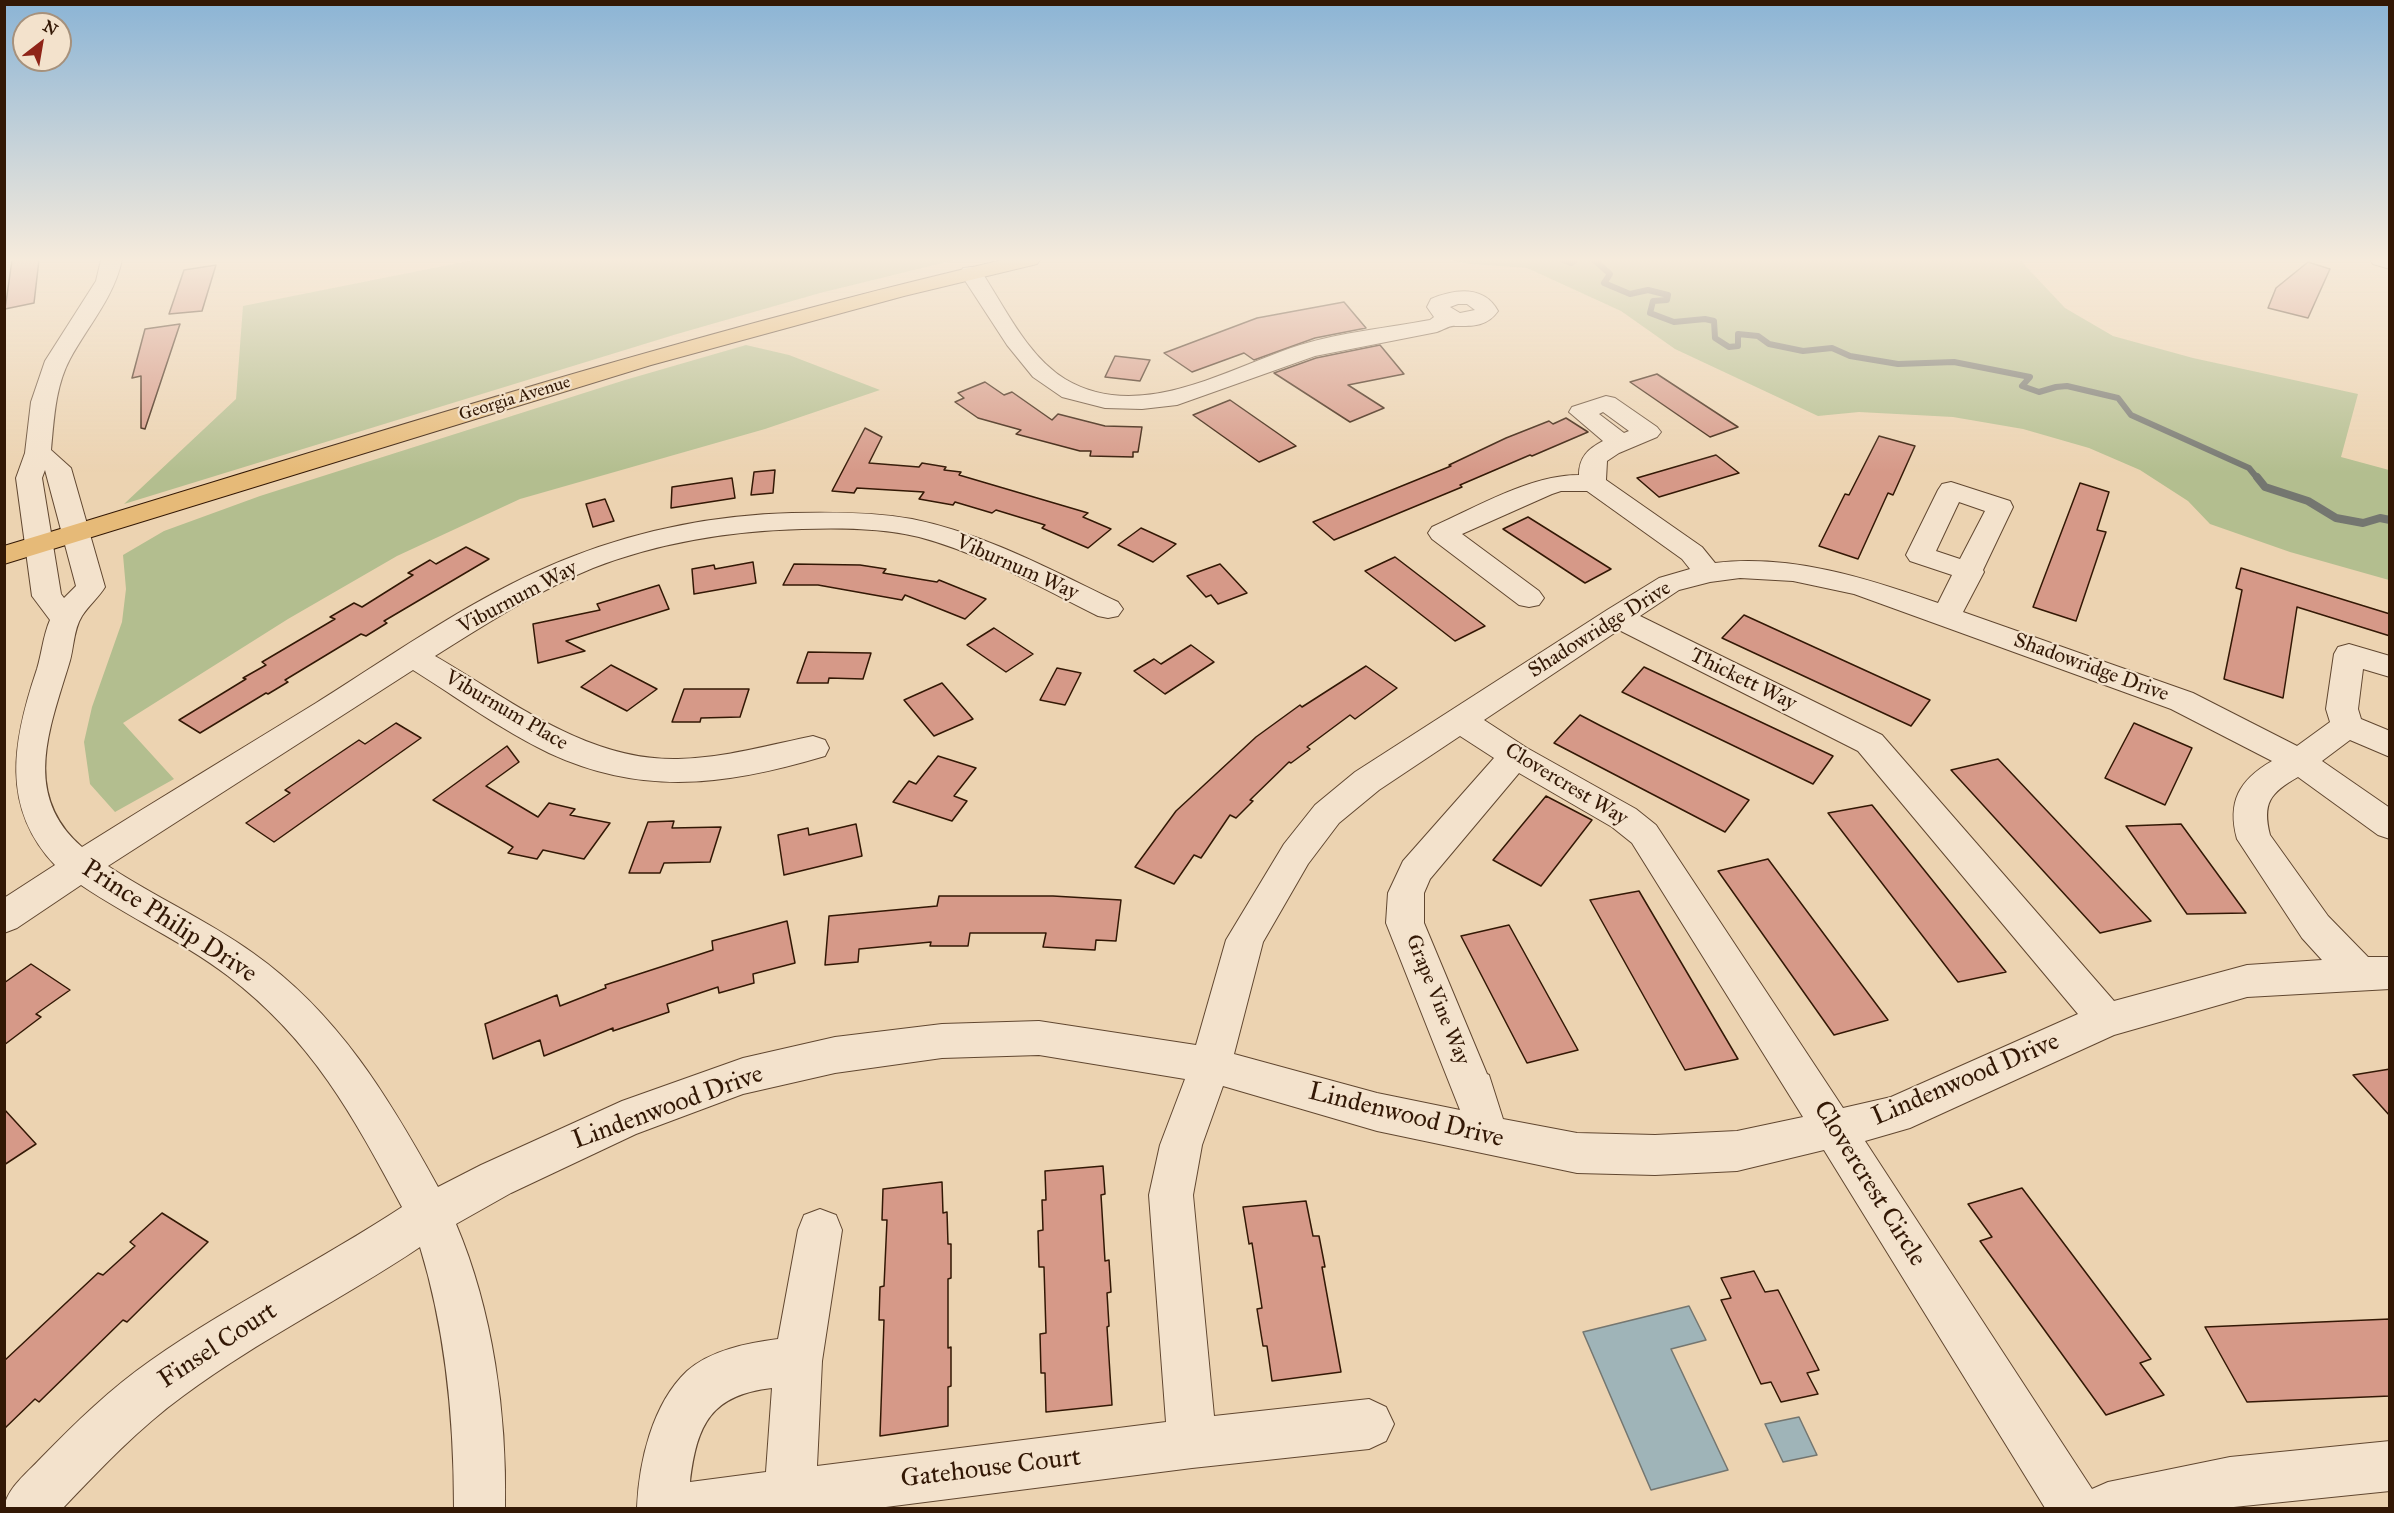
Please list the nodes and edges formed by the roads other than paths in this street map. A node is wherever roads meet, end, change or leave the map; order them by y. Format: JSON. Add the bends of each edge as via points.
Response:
{"nodes":[{"id":1,"x":76,"y":331,"type":"edge"},
{"id":2,"x":747,"y":331,"type":"edge"},
{"id":3,"x":1008,"y":331,"type":"edge"},
{"id":4,"x":1412,"y":331,"type":"edge"},
{"id":5,"x":1622,"y":443,"type":"dead end"},
{"id":6,"x":38,"y":453,"type":"junction"},
{"id":7,"x":1593,"y":483,"type":"junction"},
{"id":8,"x":76,"y":534,"type":"junction"},
{"id":9,"x":39,"y":545,"type":"junction"},
{"id":10,"x":4,"y":555,"type":"edge"},
{"id":11,"x":1970,"y":572,"type":"dead end"},
{"id":12,"x":1708,"y":573,"type":"junction"},
{"id":13,"x":1529,"y":598,"type":"dead end"},
{"id":14,"x":1108,"y":609,"type":"dead end"},
{"id":15,"x":1946,"y":616,"type":"junction"},
{"id":16,"x":1617,"y":617,"type":"junction"},
{"id":17,"x":65,"y":619,"type":"junction"},
{"id":18,"x":413,"y":657,"type":"junction"},
{"id":19,"x":2390,"y":667,"type":"edge"},
{"id":20,"x":1460,"y":720,"type":"junction"},
{"id":21,"x":2348,"y":726,"type":"junction"},
{"id":22,"x":2390,"y":745,"type":"edge"},
{"id":23,"x":813,"y":748,"type":"dead end"},
{"id":24,"x":1515,"y":756,"type":"junction"},
{"id":25,"x":2299,"y":761,"type":"junction"},
{"id":26,"x":2390,"y":826,"type":"edge"},
{"id":27,"x":1662,"y":862,"type":"joint"},
{"id":28,"x":80,"y":866,"type":"junction"},
{"id":29,"x":4,"y":918,"type":"edge"},
{"id":30,"x":2374,"y":973,"type":"edge"},
{"id":31,"x":2106,"y":1020,"type":"junction"},
{"id":32,"x":1211,"y":1065,"type":"junction"},
{"id":33,"x":1835,"y":1131,"type":"junction"},
{"id":34,"x":1487,"y":1136,"type":"junction"},
{"id":35,"x":430,"y":1214,"type":"junction"},
{"id":36,"x":820,"y":1230,"type":"dead end"},
{"id":37,"x":798,"y":1361,"type":"junction"},
{"id":38,"x":1369,"y":1424,"type":"dead end"},
{"id":39,"x":1192,"y":1443,"type":"junction"},
{"id":40,"x":2390,"y":1466,"type":"edge"},
{"id":41,"x":790,"y":1495,"type":"junction"},
{"id":42,"x":29,"y":1509,"type":"edge"},
{"id":43,"x":480,"y":1509,"type":"edge"},
{"id":44,"x":662,"y":1509,"type":"edge"},
{"id":45,"x":685,"y":1509,"type":"edge"},
{"id":46,"x":2074,"y":1509,"type":"edge"},
{"id":47,"x":2108,"y":1509,"type":"edge"}],
"edges":[{"from":1,"to":6,"type":"street","via":[[57,361],[43,402]]},
{"from":2,"to":8,"type":"main road","name":"Georgia Avenue"},
{"from":3,"to":4,"type":"street","via":[[1054,383],[1111,402],[1177,398],[1309,350]]},
{"from":5,"to":7,"type":"street","via":[[1599,452],[1593,461]]},
{"from":6,"to":8,"type":"street","via":[[58,468]]},
{"from":6,"to":9,"type":"street","via":[[29,478]]},
{"from":7,"to":12,"type":"street","via":[[1685,548]]},
{"from":7,"to":13,"type":"street","via":[[1559,483],[1543,488],[1442,534]]},
{"from":8,"to":9,"type":"main road","name":"Georgia Avenue"},
{"from":8,"to":17,"type":"street","name":"Prince Philip Drive","via":[[91,587]]},
{"from":9,"to":10,"type":"main road","name":"Georgia Avenue"},
{"from":9,"to":17,"type":"street","via":[[47,596]]},
{"from":11,"to":15,"type":"street"},
{"from":12,"to":15,"type":"street","name":"Shadowridge Drive","via":[[1740,569],[1826,577]]},
{"from":12,"to":16,"type":"street","name":"Shadowridge Drive","via":[[1669,584]]},
{"from":14,"to":18,"type":"street","name":"Viburnum Way","via":[[987,550],[926,530],[860,521],[782,521],[709,528],[617,551],[556,574]]},
{"from":15,"to":25,"type":"street","name":"Shadowridge Drive","via":[[2182,701]]},
{"from":16,"to":20,"type":"street","name":"Shadowridge Drive"},
{"from":16,"to":31,"type":"street","name":"Thickett Way","via":[[1870,743]]},
{"from":17,"to":28,"type":"street","name":"Prince Philip Drive","via":[[27,757],[27,784],[43,826],[58,847]]},
{"from":18,"to":23,"type":"street","name":"Viburnum Place","via":[[557,745],[604,762],[659,771],[713,769]]},
{"from":18,"to":28,"type":"street","name":"Viburnum Way"},
{"from":19,"to":21,"type":"street","via":[[2349,654],[2342,709]]},
{"from":20,"to":24,"type":"street","name":"Clovercrest Way"},
{"from":20,"to":32,"type":"street","name":"Shadowridge Drive","via":[[1367,782],[1327,814],[1296,854],[1245,940]]},
{"from":21,"to":22,"type":"street"},
{"from":21,"to":25,"type":"street"},
{"from":24,"to":27,"type":"street","name":"Clovercrest Way","via":[[1624,818],[1644,834]]},
{"from":24,"to":34,"type":"street","name":"Grape Vine Way","via":[[1416,871],[1406,893],[1405,922],[1475,1088]]},
{"from":25,"to":26,"type":"street","name":"Shadowridge Drive"},
{"from":25,"to":30,"type":"street","via":[[2266,780],[2251,800],[2249,820],[2254,838],[2315,927]]},
{"from":27,"to":33,"type":"street","name":"Clovercrest Circle"},
{"from":28,"to":29,"type":"street","name":"Viburnum Way"},
{"from":28,"to":35,"type":"street","name":"Prince Philip Drive","via":[[243,966],[316,1032],[380,1120]]},
{"from":30,"to":31,"type":"street","name":"Lindenwood Drive","via":[[2247,981]]},
{"from":31,"to":33,"type":"street","name":"Lindenwood Drive","via":[[1895,1115]]},
{"from":32,"to":34,"type":"street","name":"Lindenwood Drive","via":[[1377,1112]]},
{"from":32,"to":35,"type":"street","name":"Lindenwood Drive","via":[[1039,1038],[942,1041],[835,1055],[743,1076],[622,1120]]},
{"from":32,"to":39,"type":"street","via":[[1181,1145],[1171,1195]]},
{"from":33,"to":34,"type":"street","name":"Lindenwood Drive","via":[[1737,1151],[1655,1155],[1577,1153]]},
{"from":33,"to":46,"type":"street","name":"Clovercrest Circle"},
{"from":35,"to":42,"type":"street","name":"Finsel Court","via":[[167,1378],[126,1410]]},
{"from":35,"to":43,"type":"street","name":"Prince Philip Drive","via":[[458,1302],[471,1366]]},
{"from":36,"to":37,"type":"street"},
{"from":37,"to":41,"type":"street"},
{"from":37,"to":44,"type":"street","via":[[723,1376],[699,1391],[676,1431],[666,1467]]},
{"from":38,"to":39,"type":"street","name":"Gatehouse Court"},
{"from":39,"to":41,"type":"street","name":"Gatehouse Court"},
{"from":40,"to":47,"type":"street","via":[[2230,1482]]},
{"from":41,"to":45,"type":"street","name":"Gatehouse Court"}]}
